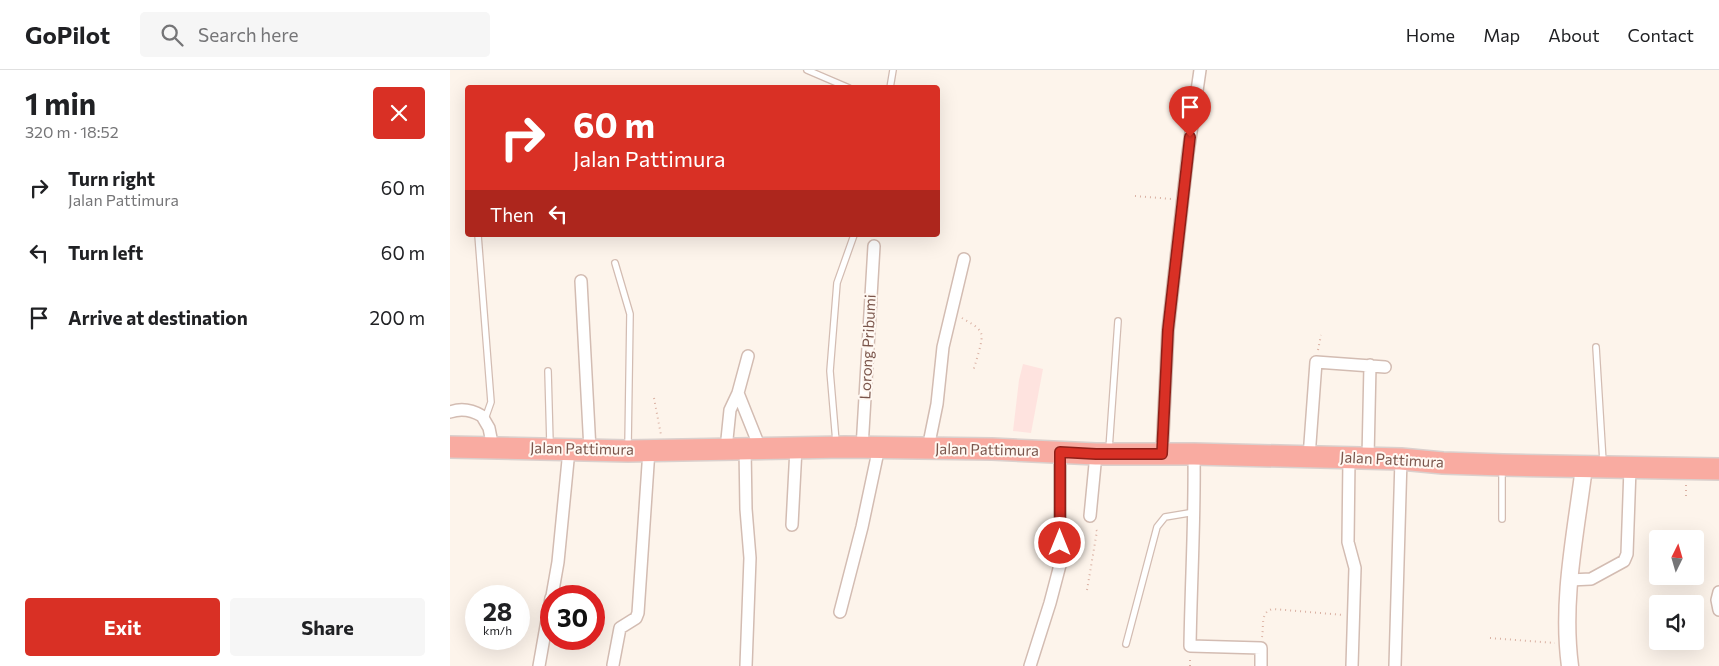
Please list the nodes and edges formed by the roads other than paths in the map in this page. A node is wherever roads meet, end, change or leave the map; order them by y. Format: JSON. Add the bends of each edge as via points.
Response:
{"nodes":[{"id":1,"x":807,"y":70,"type":"edge"},
{"id":2,"x":893,"y":70,"type":"edge"},
{"id":3,"x":1200,"y":70,"type":"edge"},
{"id":4,"x":842,"y":85,"type":"edge"},
{"id":5,"x":890,"y":85,"type":"edge"},
{"id":6,"x":478,"y":237,"type":"edge"},
{"id":7,"x":853,"y":237,"type":"edge"},
{"id":8,"x":874,"y":246,"type":"dead end"},
{"id":9,"x":964,"y":259,"type":"dead end"},
{"id":10,"x":615,"y":264,"type":"dead end"},
{"id":11,"x":581,"y":282,"type":"dead end"},
{"id":12,"x":1118,"y":321,"type":"dead end"},
{"id":13,"x":1596,"y":347,"type":"dead end"},
{"id":14,"x":748,"y":356,"type":"dead end"},
{"id":15,"x":1370,"y":365,"type":"junction"},
{"id":16,"x":1385,"y":367,"type":"dead end"},
{"id":17,"x":548,"y":370,"type":"dead end"},
{"id":18,"x":738,"y":393,"type":"junction"},
{"id":19,"x":450,"y":412,"type":"edge"},
{"id":20,"x":485,"y":419,"type":"junction"},
{"id":21,"x":836,"y":447,"type":"junction"},
{"id":22,"x":450,"y":448,"type":"edge"},
{"id":23,"x":493,"y":448,"type":"junction"},
{"id":24,"x":744,"y":448,"type":"junction"},
{"id":25,"x":796,"y":448,"type":"junction"},
{"id":26,"x":870,"y":448,"type":"junction"},
{"id":27,"x":928,"y":448,"type":"junction"},
{"id":28,"x":559,"y":449,"type":"junction"},
{"id":29,"x":590,"y":450,"type":"junction"},
{"id":30,"x":647,"y":450,"type":"junction"},
{"id":31,"x":1060,"y":452,"type":"junction"},
{"id":32,"x":1103,"y":454,"type":"junction"},
{"id":33,"x":1162,"y":454,"type":"junction"},
{"id":34,"x":1194,"y":454,"type":"junction"},
{"id":35,"x":1309,"y":456,"type":"junction"},
{"id":36,"x":1358,"y":458,"type":"junction"},
{"id":37,"x":1402,"y":459,"type":"junction"},
{"id":38,"x":1502,"y":465,"type":"junction"},
{"id":39,"x":1593,"y":467,"type":"junction"},
{"id":40,"x":1630,"y":468,"type":"junction"},
{"id":41,"x":1719,"y":469,"type":"edge"},
{"id":42,"x":1195,"y":512,"type":"junction"},
{"id":43,"x":1090,"y":516,"type":"dead end"},
{"id":44,"x":1502,"y":519,"type":"dead end"},
{"id":45,"x":792,"y":525,"type":"dead end"},
{"id":46,"x":1570,"y":580,"type":"junction"},
{"id":47,"x":553,"y":585,"type":"edge"},
{"id":48,"x":1719,"y":592,"type":"edge"},
{"id":49,"x":1719,"y":610,"type":"edge"},
{"id":50,"x":840,"y":612,"type":"dead end"},
{"id":51,"x":1126,"y":644,"type":"dead end"},
{"id":52,"x":542,"y":650,"type":"edge"},
{"id":53,"x":613,"y":665,"type":"dead end"},
{"id":54,"x":539,"y":666,"type":"edge"},
{"id":55,"x":746,"y":666,"type":"edge"},
{"id":56,"x":1030,"y":666,"type":"edge"},
{"id":57,"x":1261,"y":666,"type":"edge"},
{"id":58,"x":1352,"y":666,"type":"edge"},
{"id":59,"x":1394,"y":666,"type":"edge"},
{"id":60,"x":1570,"y":666,"type":"edge"}],
"edges":[{"from":1,"to":4,"type":"lane"},
{"from":2,"to":5,"type":"lane"},
{"from":3,"to":33,"type":"street","via":[[1168,330]]},
{"from":6,"to":20,"type":"lane","via":[[491,402]]},
{"from":7,"to":21,"type":"lane","via":[[837,283],[830,370]]},
{"from":8,"to":26,"type":"street","name":"Lorong Pribumi"},
{"from":9,"to":27,"type":"street","via":[[943,347]]},
{"from":10,"to":30,"type":"lane","via":[[630,314]]},
{"from":11,"to":29,"type":"street"},
{"from":12,"to":32,"type":"lane"},
{"from":13,"to":39,"type":"lane"},
{"from":14,"to":18,"type":"street"},
{"from":15,"to":16,"type":"street"},
{"from":15,"to":35,"type":"street","via":[[1316,362]]},
{"from":15,"to":36,"type":"street"},
{"from":17,"to":28,"type":"lane"},
{"from":18,"to":24,"type":"street"},
{"from":18,"to":24,"type":"street","via":[[730,410]]},
{"from":19,"to":20,"type":"street","via":[[467,410]]},
{"from":20,"to":23,"type":"street"},
{"from":21,"to":25,"type":"highway","name":"Jalan Pattimura"},
{"from":21,"to":26,"type":"highway","name":"Jalan Pattimura"},
{"from":22,"to":23,"type":"highway","name":"Jalan Pattimura"},
{"from":23,"to":28,"type":"highway","name":"Jalan Pattimura"},
{"from":24,"to":25,"type":"highway","name":"Jalan Pattimura"},
{"from":24,"to":30,"type":"highway","name":"Jalan Pattimura"},
{"from":24,"to":55,"type":"street","via":[[750,558]]},
{"from":25,"to":45,"type":"street"},
{"from":26,"to":27,"type":"highway","name":"Jalan Pattimura"},
{"from":26,"to":50,"type":"street","name":"Lorong Pribumi","via":[[862,527]]},
{"from":27,"to":31,"type":"highway","name":"Jalan Pattimura"},
{"from":28,"to":29,"type":"highway","name":"Jalan Pattimura"},
{"from":28,"to":47,"type":"street","via":[[558,562]]},
{"from":29,"to":30,"type":"highway","name":"Jalan Pattimura"},
{"from":30,"to":53,"type":"street","via":[[638,613],[636,618],[620,628]]},
{"from":31,"to":32,"type":"highway","name":"Jalan Pattimura"},
{"from":31,"to":56,"type":"street","via":[[1060,565]]},
{"from":32,"to":33,"type":"highway","name":"Jalan Pattimura"},
{"from":32,"to":43,"type":"street"},
{"from":33,"to":34,"type":"highway","name":"Jalan Pattimura"},
{"from":34,"to":35,"type":"highway","name":"Jalan Pattimura"},
{"from":34,"to":42,"type":"street"},
{"from":35,"to":36,"type":"highway","name":"Jalan Pattimura"},
{"from":36,"to":37,"type":"highway","name":"Jalan Pattimura"},
{"from":36,"to":58,"type":"street","via":[[1348,542],[1355,568]]},
{"from":37,"to":38,"type":"highway","name":"Jalan Pattimura"},
{"from":37,"to":59,"type":"street"},
{"from":38,"to":39,"type":"highway","name":"Jalan Pattimura"},
{"from":38,"to":44,"type":"lane"},
{"from":39,"to":40,"type":"highway","name":"Jalan Pattimura"},
{"from":39,"to":46,"type":"main road"},
{"from":40,"to":41,"type":"highway","name":"Jalan Pattimura"},
{"from":40,"to":46,"type":"street","via":[[1627,554],[1624,561],[1591,579]]},
{"from":42,"to":51,"type":"lane","via":[[1165,517],[1157,527]]},
{"from":42,"to":57,"type":"street","via":[[1190,646],[1260,648]]},
{"from":46,"to":60,"type":"main road","via":[[1567,644]]},
{"from":48,"to":49,"type":"street"},
{"from":52,"to":54,"type":"street"}]}
